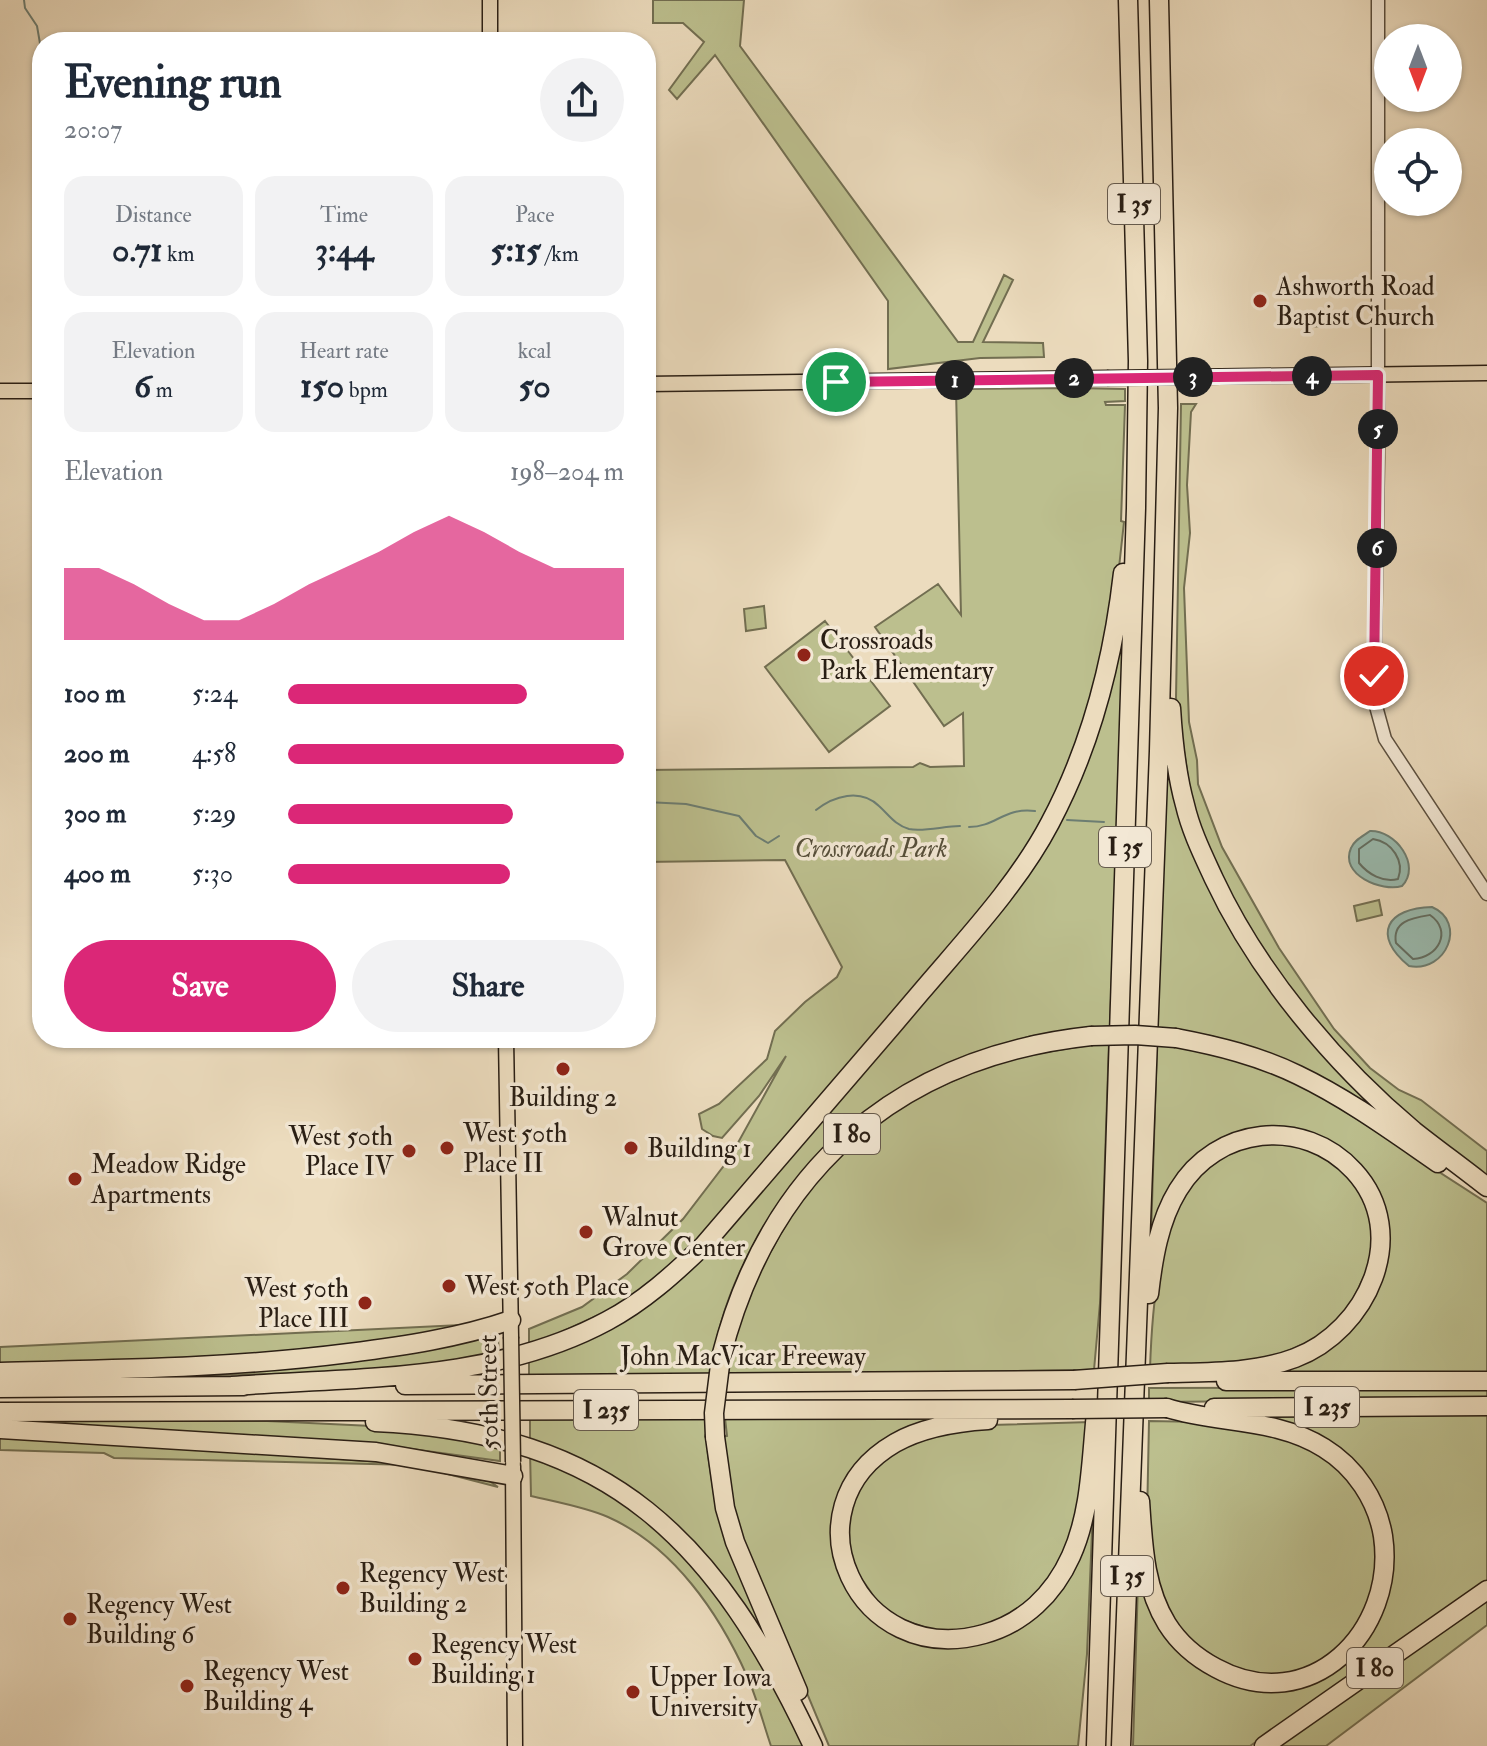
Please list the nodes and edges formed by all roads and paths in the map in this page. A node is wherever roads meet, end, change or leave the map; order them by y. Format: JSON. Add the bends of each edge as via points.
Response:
{"nodes":[{"id":1,"x":490,"y":0,"type":"edge"},
{"id":2,"x":1128,"y":0,"type":"edge"},
{"id":3,"x":1159,"y":0,"type":"edge"},
{"id":4,"x":1378,"y":0,"type":"edge"},
{"id":5,"x":490,"y":32,"type":"edge"},
{"id":6,"x":1487,"y":373,"type":"edge"},
{"id":7,"x":1378,"y":375,"type":"junction"},
{"id":8,"x":656,"y":384,"type":"edge"},
{"id":9,"x":0,"y":391,"type":"edge"},
{"id":10,"x":32,"y":391,"type":"edge"},
{"id":11,"x":1137,"y":407,"type":"junction"},
{"id":12,"x":1164,"y":589,"type":"junction"},
{"id":13,"x":1487,"y":894,"type":"edge"},
{"id":14,"x":506,"y":1048,"type":"edge"},
{"id":15,"x":1487,"y":1187,"type":"edge"},
{"id":16,"x":1487,"y":1196,"type":"edge"},
{"id":17,"x":1111,"y":1287,"type":"junction"},
{"id":18,"x":511,"y":1329,"type":"junction"},
{"id":19,"x":1135,"y":1367,"type":"junction"},
{"id":20,"x":0,"y":1372,"type":"edge"},
{"id":21,"x":1168,"y":1377,"type":"junction"},
{"id":22,"x":1487,"y":1381,"type":"edge"},
{"id":23,"x":232,"y":1386,"type":"junction"},
{"id":24,"x":0,"y":1388,"type":"edge"},
{"id":25,"x":1487,"y":1406,"type":"edge"},
{"id":26,"x":1133,"y":1407,"type":"junction"},
{"id":27,"x":1167,"y":1408,"type":"junction"},
{"id":28,"x":1072,"y":1409,"type":"junction"},
{"id":29,"x":140,"y":1411,"type":"junction"},
{"id":30,"x":0,"y":1412,"type":"edge"},
{"id":31,"x":0,"y":1429,"type":"edge"},
{"id":32,"x":513,"y":1469,"type":"junction"},
{"id":33,"x":1487,"y":1590,"type":"edge"},
{"id":34,"x":1099,"y":1623,"type":"junction"},
{"id":35,"x":515,"y":1746,"type":"edge"},
{"id":36,"x":813,"y":1746,"type":"edge"},
{"id":37,"x":821,"y":1746,"type":"edge"},
{"id":38,"x":1083,"y":1746,"type":"edge"},
{"id":39,"x":1096,"y":1746,"type":"edge"},
{"id":40,"x":1121,"y":1746,"type":"edge"},
{"id":41,"x":1264,"y":1746,"type":"edge"}],
"edges":[{"from":1,"to":5,"type":"main road"},
{"from":2,"to":11,"type":"highway","number":"I 35"},
{"from":3,"to":12,"type":"highway","number":"I 35","via":[[1168,321]]},
{"from":4,"to":7,"type":"street"},
{"from":6,"to":7,"type":"main road"},
{"from":7,"to":8,"type":"main road","bridge":true},
{"from":7,"to":13,"type":"street","via":[[1376,711],[1385,739]]},
{"from":9,"to":10,"type":"main road"},
{"from":11,"to":17,"type":"highway","number":"I 35"},
{"from":11,"to":23,"type":"highway","via":[[1116,634],[1082,754],[1049,825],[1000,898],[703,1246],[608,1321],[520,1356],[422,1373]]},
{"from":12,"to":15,"type":"highway","via":[[1177,772],[1197,842],[1225,901],[1297,1010],[1362,1083]]},
{"from":12,"to":19,"type":"highway","number":"I 35"},
{"from":14,"to":18,"type":"main road","name":"50th Street"},
{"from":16,"to":37,"type":"highway","number":"I 80","bridge":true,"via":[[1297,1074],[1176,1038],[1091,1036],[985,1057],[897,1100],[841,1143],[786,1206],[764,1241],[735,1305],[715,1400],[720,1484],[735,1542]]},
{"from":17,"to":28,"type":"highway","via":[[1083,1518],[1072,1554],[1046,1595],[1004,1627],[977,1636],[928,1638],[876,1614],[850,1580],[840,1535],[850,1491],[876,1456],[931,1428],[1040,1418]]},
{"from":17,"to":34,"type":"highway","number":"I 35"},
{"from":18,"to":20,"type":"highway","via":[[298,1359]]},
{"from":18,"to":32,"type":"main road","name":"50th Street","bridge":true},
{"from":19,"to":21,"type":"highway","via":[[1145,1339],[1161,1229],[1178,1190],[1198,1164],[1231,1143],[1270,1134],[1300,1137],[1335,1154],[1352,1168],[1370,1196],[1380,1235],[1373,1282],[1355,1313],[1320,1345],[1294,1358]]},
{"from":19,"to":26,"type":"highway","number":"I 35"},
{"from":21,"to":22,"type":"highway","name":"John MacVicar Freeway","number":"I 235"},
{"from":21,"to":23,"type":"highway","name":"John MacVicar Freeway","number":"I 235","bridge":true},
{"from":23,"to":24,"type":"highway","name":"John MacVicar Freeway","number":"I 235"},
{"from":25,"to":27,"type":"highway","name":"John MacVicar Freeway","number":"I 235"},
{"from":26,"to":27,"type":"highway","via":[[1146,1568],[1157,1604],[1176,1636],[1198,1656],[1238,1678],[1286,1681],[1332,1664],[1365,1630],[1381,1586],[1380,1523],[1363,1485],[1325,1448],[1283,1428]]},
{"from":26,"to":40,"type":"highway","number":"I 35"},
{"from":27,"to":28,"type":"highway","name":"John MacVicar Freeway","number":"I 235","bridge":true},
{"from":28,"to":29,"type":"highway","name":"John MacVicar Freeway","number":"I 235"},
{"from":29,"to":30,"type":"highway","name":"John MacVicar Freeway","number":"I 235"},
{"from":29,"to":36,"type":"highway","via":[[398,1423],[470,1432],[565,1460],[635,1500],[695,1554],[784,1686]]},
{"from":31,"to":32,"type":"highway","via":[[376,1452]]},
{"from":32,"to":35,"type":"main road","name":"50th Street"},
{"from":33,"to":41,"type":"highway","number":"I 80"},
{"from":34,"to":38,"type":"highway"},
{"from":34,"to":39,"type":"highway","number":"I 35"}]}
